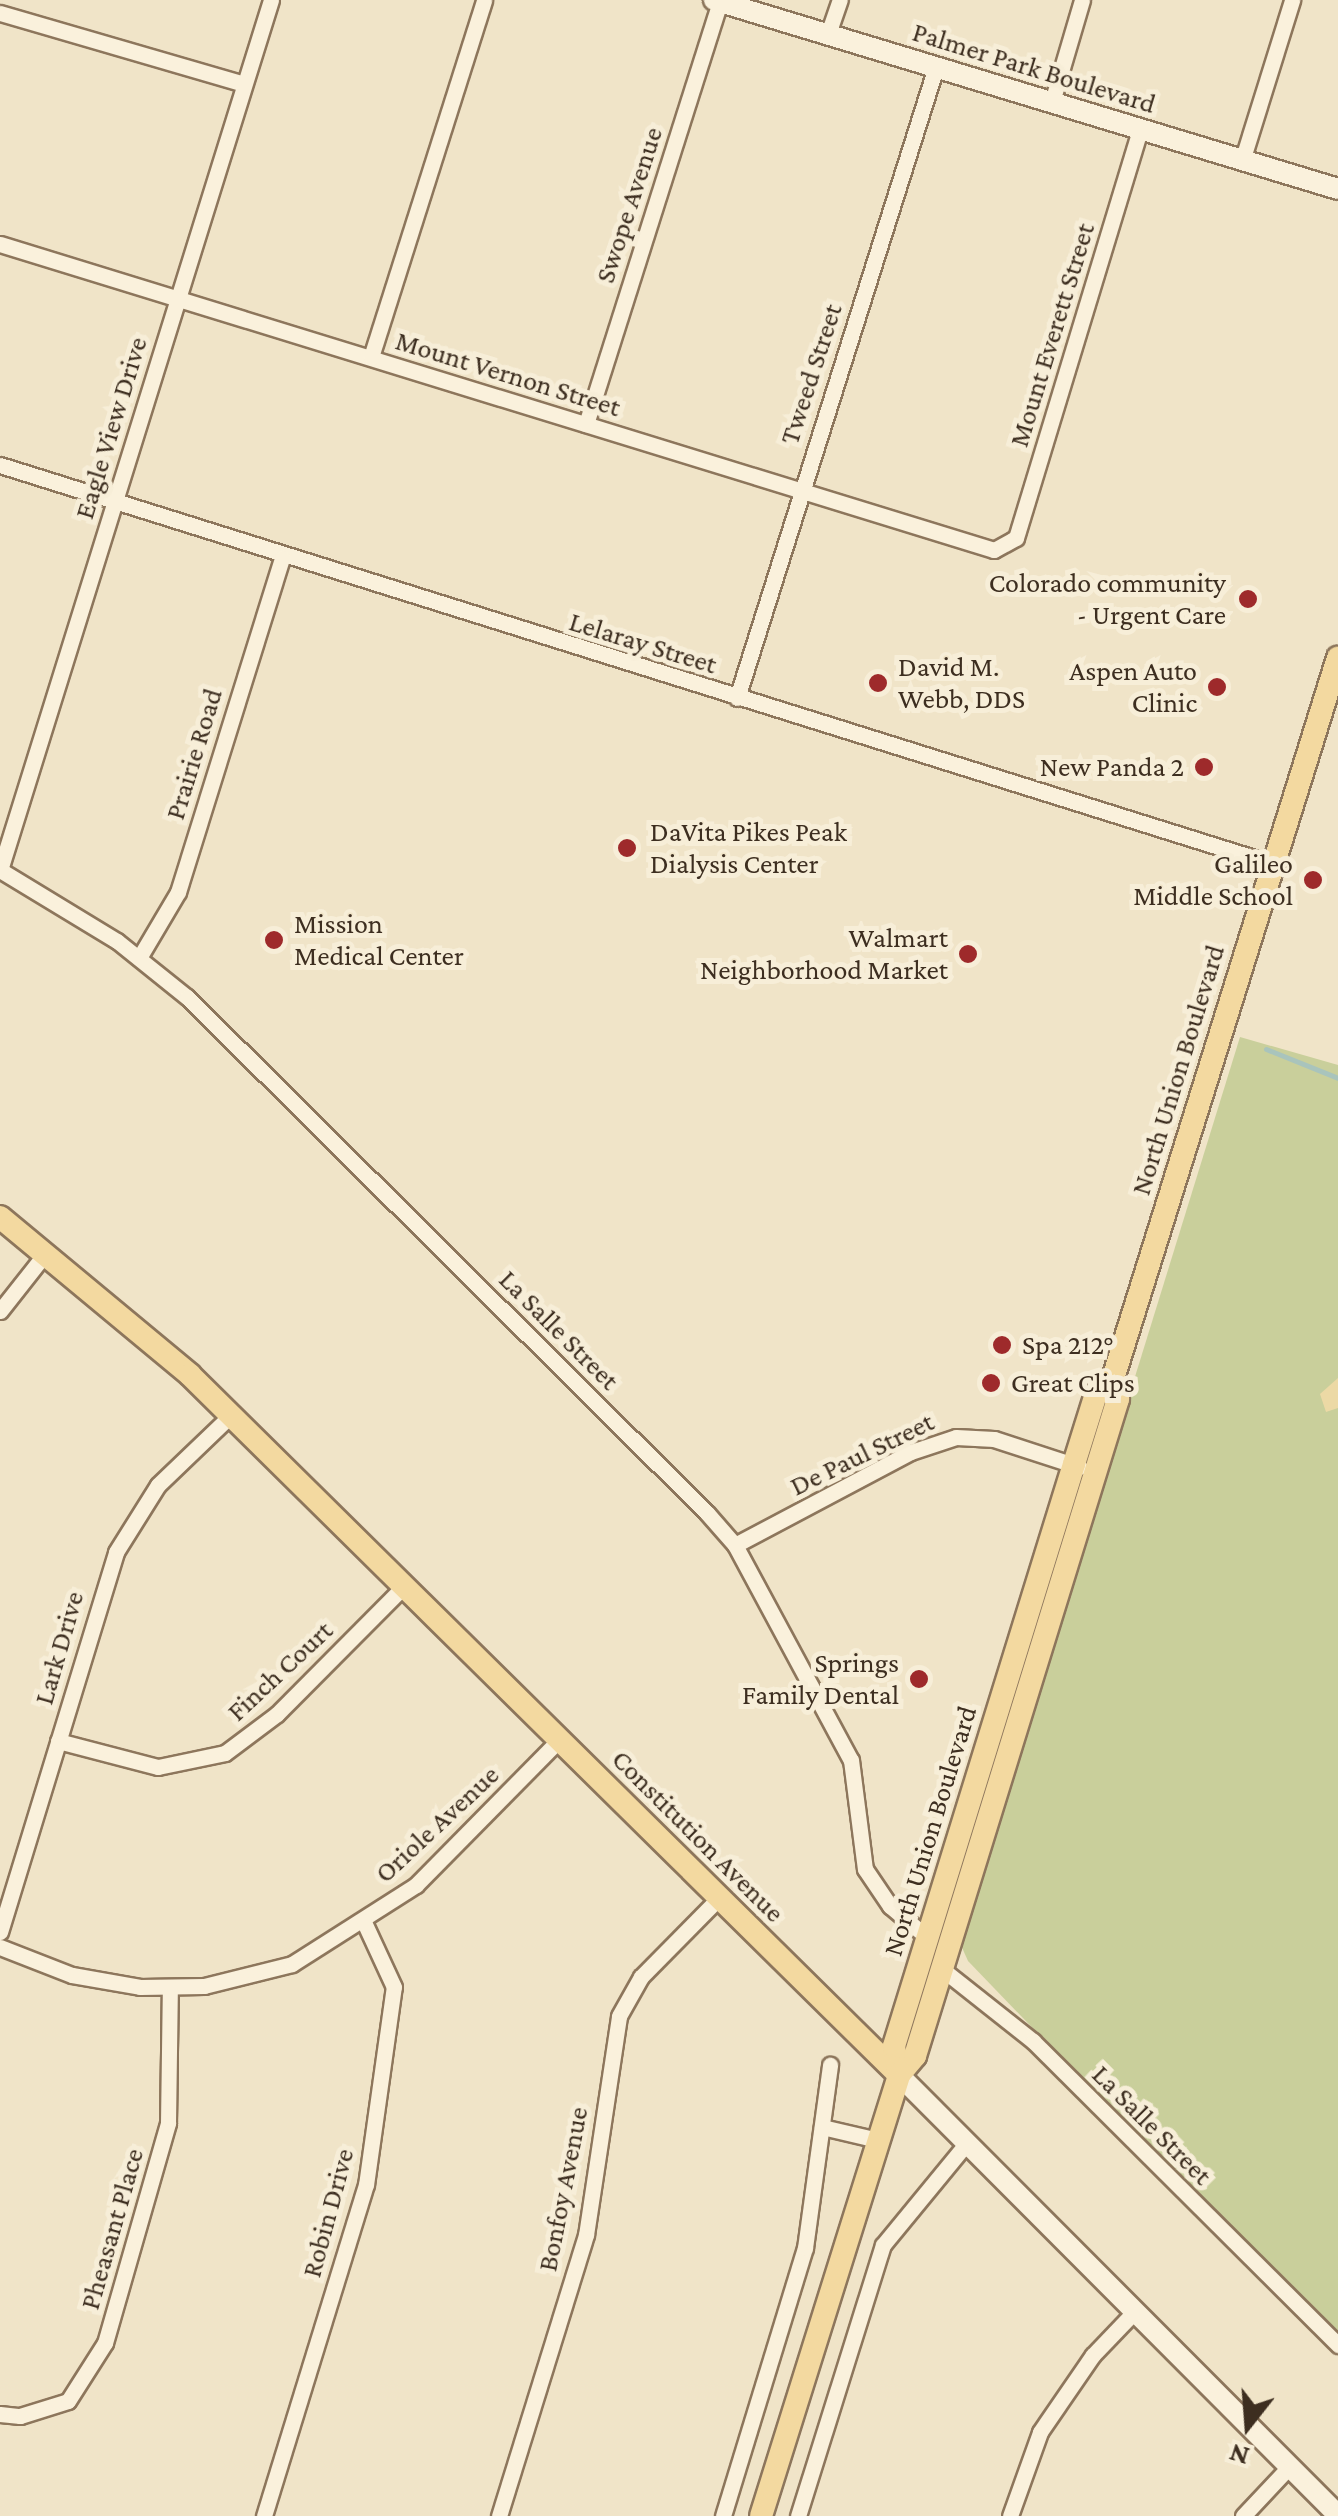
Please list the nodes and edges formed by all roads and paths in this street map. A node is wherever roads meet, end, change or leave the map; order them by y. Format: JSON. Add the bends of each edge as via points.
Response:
{"nodes":[{"id":1,"x":270,"y":0,"type":"edge"},
{"id":2,"x":484,"y":0,"type":"edge"},
{"id":3,"x":840,"y":0,"type":"edge"},
{"id":4,"x":1082,"y":0,"type":"edge"},
{"id":5,"x":1292,"y":0,"type":"edge"},
{"id":6,"x":717,"y":1,"type":"edge"},
{"id":7,"x":0,"y":13,"type":"edge"},
{"id":8,"x":828,"y":34,"type":"junction"},
{"id":9,"x":936,"y":67,"type":"junction"},
{"id":10,"x":244,"y":84,"type":"junction"},
{"id":11,"x":1052,"y":102,"type":"junction"},
{"id":12,"x":1140,"y":129,"type":"junction"},
{"id":13,"x":1242,"y":161,"type":"junction"},
{"id":14,"x":1338,"y":190,"type":"edge"},
{"id":15,"x":0,"y":244,"type":"edge"},
{"id":16,"x":178,"y":300,"type":"junction"},
{"id":17,"x":372,"y":357,"type":"junction"},
{"id":18,"x":586,"y":424,"type":"junction"},
{"id":19,"x":0,"y":465,"type":"edge"},
{"id":20,"x":800,"y":489,"type":"junction"},
{"id":21,"x":114,"y":502,"type":"junction"},
{"id":22,"x":1002,"y":548,"type":"joint"},
{"id":23,"x":282,"y":558,"type":"junction"},
{"id":24,"x":1338,"y":658,"type":"edge"},
{"id":25,"x":737,"y":698,"type":"junction"},
{"id":26,"x":1274,"y":864,"type":"junction"},
{"id":27,"x":0,"y":870,"type":"edge"},
{"id":28,"x":139,"y":958,"type":"junction"},
{"id":29,"x":0,"y":1217,"type":"edge"},
{"id":30,"x":45,"y":1254,"type":"junction"},
{"id":31,"x":0,"y":1311,"type":"edge"},
{"id":32,"x":231,"y":1415,"type":"junction"},
{"id":33,"x":1085,"y":1468,"type":"junction"},
{"id":34,"x":735,"y":1545,"type":"junction"},
{"id":35,"x":404,"y":1586,"type":"junction"},
{"id":36,"x":58,"y":1741,"type":"junction"},
{"id":37,"x":558,"y":1741,"type":"junction"},
{"id":38,"x":718,"y":1899,"type":"junction"},
{"id":39,"x":364,"y":1922,"type":"junction"},
{"id":40,"x":0,"y":1932,"type":"edge"},
{"id":41,"x":928,"y":1938,"type":"junction"},
{"id":42,"x":0,"y":1947,"type":"edge"},
{"id":43,"x":942,"y":1968,"type":"junction"},
{"id":44,"x":170,"y":1988,"type":"junction"},
{"id":45,"x":830,"y":2065,"type":"dead end"},
{"id":46,"x":899,"y":2075,"type":"junction"},
{"id":47,"x":822,"y":2127,"type":"junction"},
{"id":48,"x":878,"y":2140,"type":"junction"},
{"id":49,"x":966,"y":2144,"type":"junction"},
{"id":50,"x":1135,"y":2311,"type":"junction"},
{"id":51,"x":1338,"y":2345,"type":"edge"},
{"id":52,"x":0,"y":2414,"type":"edge"},
{"id":53,"x":1289,"y":2467,"type":"junction"},
{"id":54,"x":264,"y":2516,"type":"edge"},
{"id":55,"x":498,"y":2516,"type":"edge"},
{"id":56,"x":723,"y":2516,"type":"edge"},
{"id":57,"x":761,"y":2516,"type":"edge"},
{"id":58,"x":798,"y":2516,"type":"edge"},
{"id":59,"x":1010,"y":2516,"type":"edge"},
{"id":60,"x":1242,"y":2516,"type":"edge"},
{"id":61,"x":1338,"y":2516,"type":"edge"}],
"edges":[{"from":1,"to":10,"type":"street","name":"Eagle View Drive"},
{"from":2,"to":17,"type":"street"},
{"from":3,"to":8,"type":"street"},
{"from":4,"to":11,"type":"street"},
{"from":5,"to":13,"type":"street"},
{"from":6,"to":8,"type":"main road","name":"Palmer Park Boulevard"},
{"from":6,"to":18,"type":"street","name":"Swope Avenue"},
{"from":7,"to":10,"type":"street"},
{"from":8,"to":9,"type":"main road","name":"Palmer Park Boulevard"},
{"from":9,"to":11,"type":"main road","name":"Palmer Park Boulevard"},
{"from":9,"to":20,"type":"street","name":"Tweed Street"},
{"from":10,"to":16,"type":"street","name":"Eagle View Drive"},
{"from":11,"to":12,"type":"main road","name":"Palmer Park Boulevard"},
{"from":12,"to":13,"type":"main road","name":"Palmer Park Boulevard"},
{"from":12,"to":22,"type":"street","name":"Mount Everett Street","via":[[1016,538]]},
{"from":13,"to":14,"type":"main road","name":"Palmer Park Boulevard"},
{"from":15,"to":16,"type":"street","name":"Mount Vernon Street"},
{"from":16,"to":17,"type":"street","name":"Mount Vernon Street"},
{"from":16,"to":21,"type":"street","name":"Eagle View Drive"},
{"from":17,"to":18,"type":"street","name":"Mount Vernon Street"},
{"from":18,"to":20,"type":"street","name":"Mount Vernon Street"},
{"from":19,"to":21,"type":"street","name":"Lelaray Street"},
{"from":20,"to":22,"type":"street","name":"Mount Vernon Street"},
{"from":20,"to":25,"type":"street","name":"Tweed Street"},
{"from":21,"to":23,"type":"street","name":"Lelaray Street"},
{"from":21,"to":27,"type":"street","name":"Eagle View Drive"},
{"from":23,"to":25,"type":"street","name":"Lelaray Street"},
{"from":23,"to":28,"type":"street","name":"Prairie Road","via":[[178,892]]},
{"from":24,"to":26,"type":"main road","name":"North Union Boulevard"},
{"from":25,"to":26,"type":"street","name":"Lelaray Street"},
{"from":26,"to":33,"type":"main road","name":"North Union Boulevard","via":[[1111,1385],[1096,1394]]},
{"from":27,"to":28,"type":"street","name":"La Salle Street"},
{"from":28,"to":34,"type":"street","name":"La Salle Street","via":[[201,1010]]},
{"from":29,"to":30,"type":"main road","name":"Constitution Avenue"},
{"from":30,"to":31,"type":"street"},
{"from":30,"to":32,"type":"main road","name":"Constitution Avenue"},
{"from":32,"to":35,"type":"main road","name":"Constitution Avenue"},
{"from":32,"to":36,"type":"street","name":"Lark Drive","via":[[135,1516],[104,1583]]},
{"from":33,"to":34,"type":"street","name":"De Paul Street","via":[[982,1437],[930,1442]]},
{"from":33,"to":41,"type":"main road","name":"North Union Boulevard"},
{"from":33,"to":43,"type":"main road","name":"North Union Boulevard"},
{"from":34,"to":41,"type":"street","name":"La Salle Street","via":[[852,1760],[866,1869],[890,1906]]},
{"from":35,"to":36,"type":"street","name":"Finch Court","via":[[276,1714],[225,1753],[158,1767]]},
{"from":35,"to":37,"type":"main road","name":"Constitution Avenue"},
{"from":36,"to":40,"type":"street","name":"Lark Drive"},
{"from":37,"to":38,"type":"main road","name":"Constitution Avenue"},
{"from":37,"to":39,"type":"street","name":"Oriole Avenue","via":[[442,1862]]},
{"from":38,"to":46,"type":"main road","name":"Constitution Avenue"},
{"from":38,"to":55,"type":"street","name":"Bonfoy Avenue","via":[[641,1978],[619,2016],[586,2235]]},
{"from":39,"to":44,"type":"street","name":"Oriole Avenue","via":[[244,1980]]},
{"from":39,"to":54,"type":"street","name":"Robin Drive","via":[[394,1987],[366,2185]]},
{"from":41,"to":46,"type":"main road","name":"North Union Boulevard","via":[[894,2046]]},
{"from":42,"to":44,"type":"street","name":"Oriole Avenue","via":[[106,1983]]},
{"from":43,"to":46,"type":"main road","name":"North Union Boulevard","via":[[915,2056]]},
{"from":43,"to":51,"type":"street","name":"La Salle Street","via":[[1033,2040]]},
{"from":44,"to":52,"type":"street","name":"Pheasant Place","via":[[168,2123],[104,2343],[68,2401],[20,2416]]},
{"from":45,"to":47,"type":"street"},
{"from":46,"to":48,"type":"main road","name":"North Union Boulevard"},
{"from":46,"to":49,"type":"main road","name":"Constitution Avenue"},
{"from":47,"to":48,"type":"street"},
{"from":47,"to":56,"type":"street","via":[[806,2248]]},
{"from":48,"to":57,"type":"main road","name":"North Union Boulevard"},
{"from":49,"to":50,"type":"main road","name":"Constitution Avenue"},
{"from":49,"to":58,"type":"street","via":[[883,2244]]},
{"from":50,"to":53,"type":"main road","name":"Constitution Avenue"},
{"from":50,"to":59,"type":"street","via":[[1092,2355],[1048,2420]]},
{"from":53,"to":60,"type":"street"},
{"from":53,"to":61,"type":"main road","name":"Constitution Avenue"}]}
